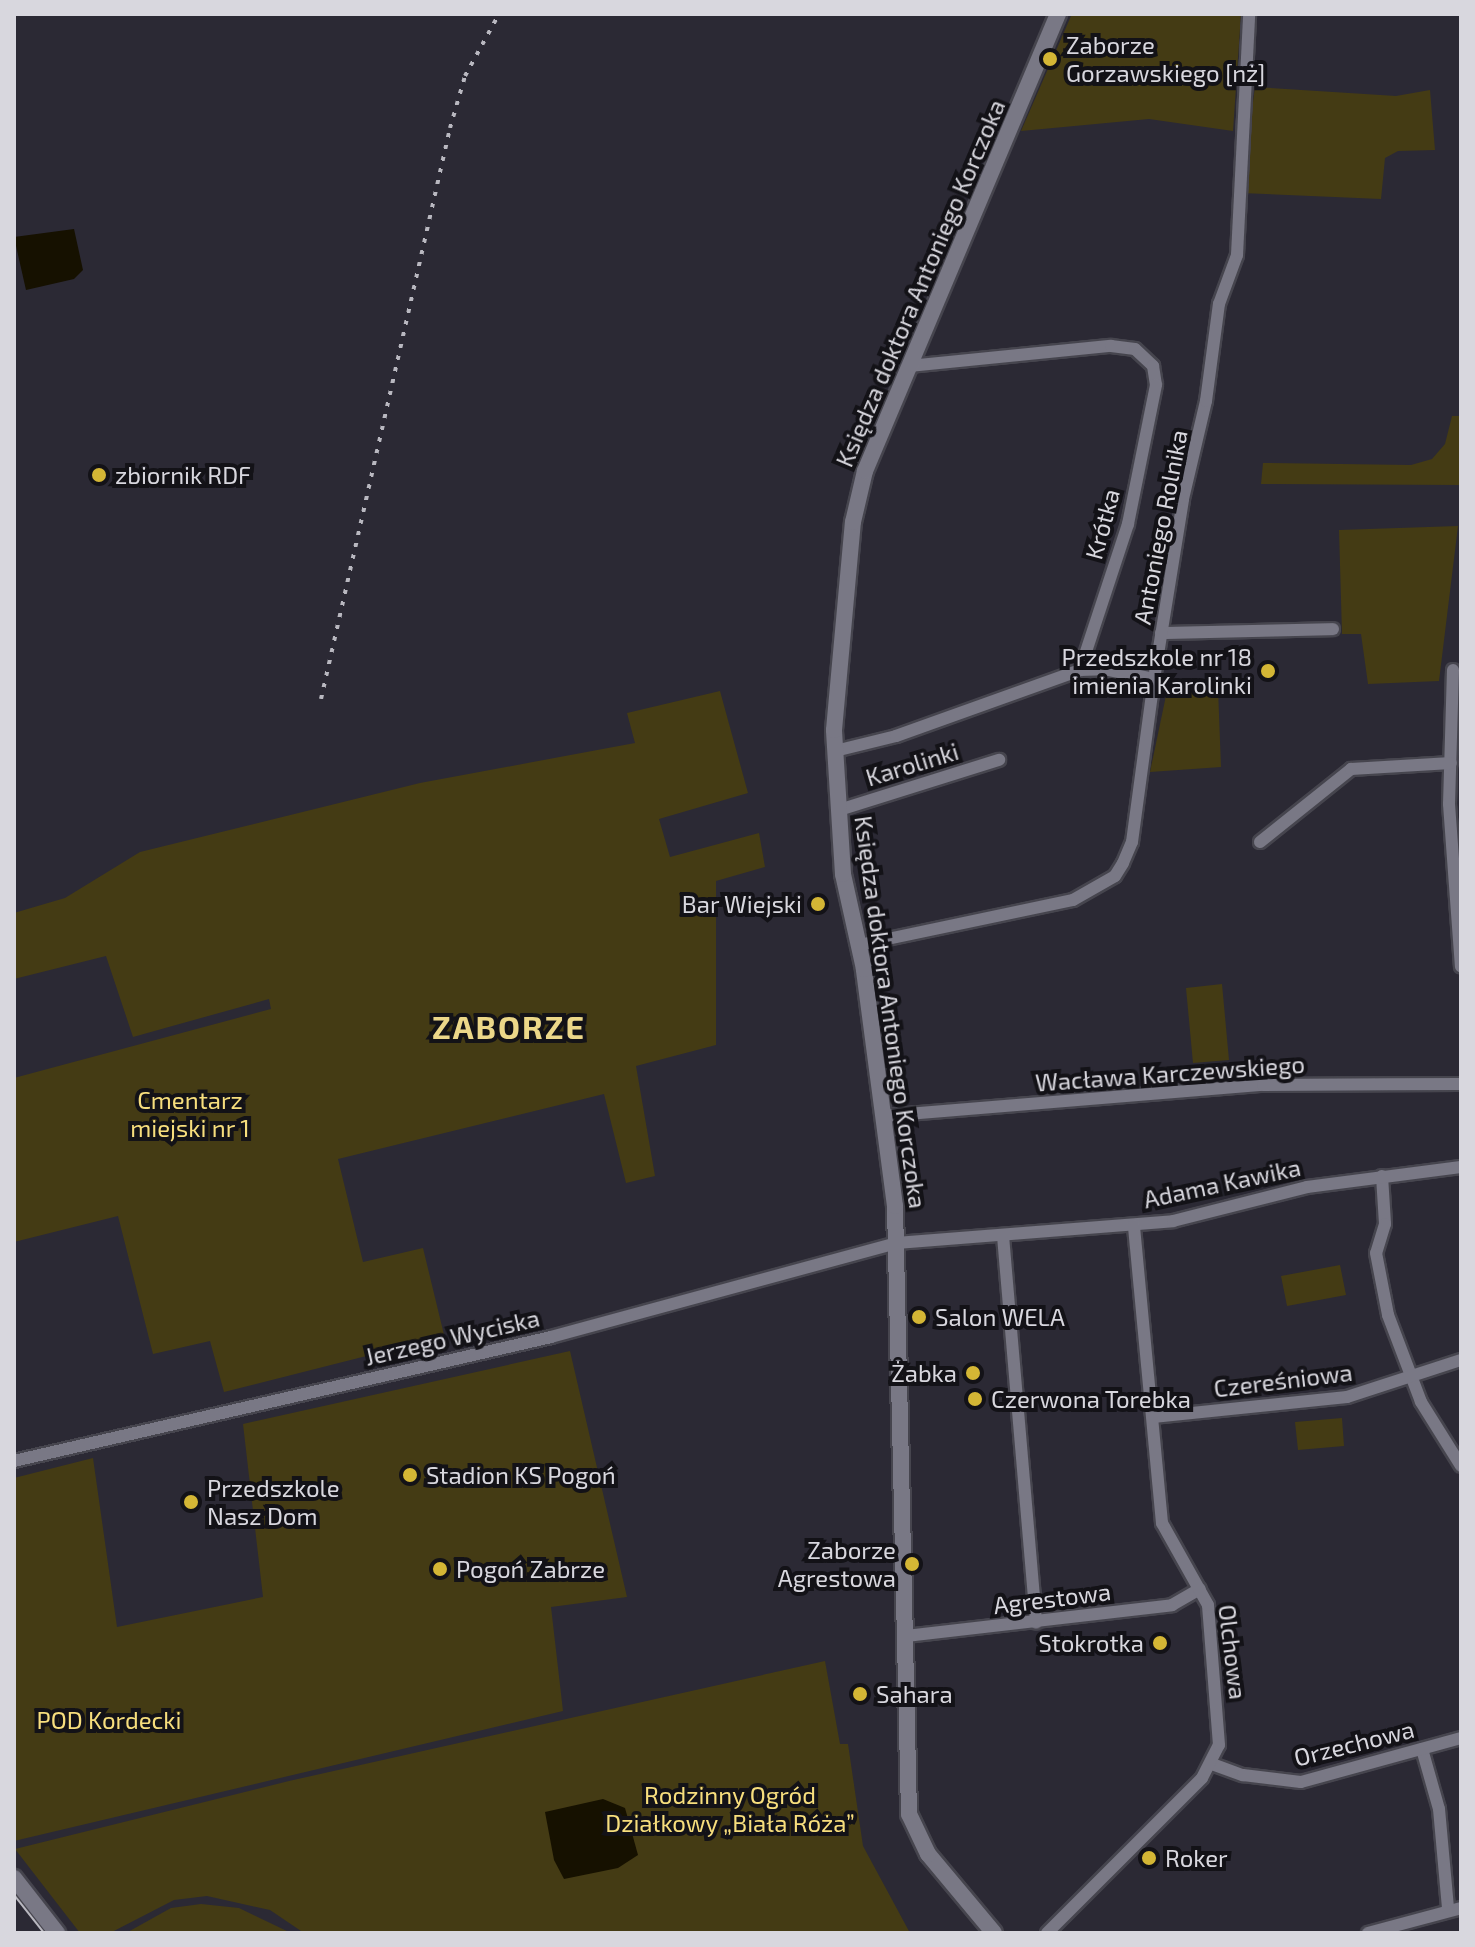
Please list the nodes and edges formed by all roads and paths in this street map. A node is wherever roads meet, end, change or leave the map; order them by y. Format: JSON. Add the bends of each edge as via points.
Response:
{"nodes":[{"id":1,"x":1058,"y":14,"type":"edge"},
{"id":2,"x":1249,"y":14,"type":"edge"},
{"id":3,"x":909,"y":366,"type":"junction"},
{"id":4,"x":1333,"y":629,"type":"dead end"},
{"id":5,"x":1161,"y":633,"type":"junction"},
{"id":6,"x":1080,"y":670,"type":"junction"},
{"id":7,"x":1453,"y":670,"type":"dead end"},
{"id":8,"x":1154,"y":679,"type":"junction"},
{"id":9,"x":835,"y":751,"type":"junction"},
{"id":10,"x":999,"y":760,"type":"dead end"},
{"id":11,"x":1451,"y":763,"type":"junction"},
{"id":12,"x":1455,"y":804,"type":"edge"},
{"id":13,"x":839,"y":810,"type":"junction"},
{"id":14,"x":1260,"y":842,"type":"dead end"},
{"id":15,"x":1456,"y":873,"type":"edge"},
{"id":16,"x":859,"y":945,"type":"junction"},
{"id":17,"x":1461,"y":967,"type":"edge"},
{"id":18,"x":1461,"y":1084,"type":"edge"},
{"id":19,"x":883,"y":1116,"type":"junction"},
{"id":20,"x":1461,"y":1167,"type":"edge"},
{"id":21,"x":1382,"y":1176,"type":"junction"},
{"id":22,"x":1134,"y":1225,"type":"junction"},
{"id":23,"x":1003,"y":1236,"type":"junction"},
{"id":24,"x":896,"y":1243,"type":"junction"},
{"id":25,"x":1461,"y":1360,"type":"edge"},
{"id":26,"x":1409,"y":1377,"type":"junction"},
{"id":27,"x":1153,"y":1417,"type":"junction"},
{"id":28,"x":14,"y":1461,"type":"edge"},
{"id":29,"x":1461,"y":1466,"type":"edge"},
{"id":30,"x":1200,"y":1589,"type":"junction"},
{"id":31,"x":1036,"y":1623,"type":"junction"},
{"id":32,"x":906,"y":1636,"type":"junction"},
{"id":33,"x":1461,"y":1738,"type":"edge"},
{"id":34,"x":1422,"y":1749,"type":"junction"},
{"id":35,"x":1212,"y":1764,"type":"junction"},
{"id":36,"x":14,"y":1878,"type":"edge"},
{"id":37,"x":1454,"y":1908,"type":"edge"},
{"id":38,"x":57,"y":1933,"type":"edge"},
{"id":39,"x":994,"y":1933,"type":"edge"},
{"id":40,"x":1047,"y":1933,"type":"edge"},
{"id":41,"x":1368,"y":1933,"type":"edge"}],
"edges":[{"from":1,"to":3,"type":"street","name":"Księdza doktora Antoniego Korczoka"},
{"from":2,"to":5,"type":"street","name":"Antoniego Rolnika","via":[[1237,255],[1219,304],[1206,401]]},
{"from":3,"to":6,"type":"street","name":"Krótka","via":[[1128,346],[1153,366],[1156,385],[1128,524]]},
{"from":3,"to":9,"type":"street","name":"Księdza doktora Antoniego Korczoka","via":[[865,471],[853,522]]},
{"from":4,"to":5,"type":"street"},
{"from":5,"to":8,"type":"street","name":"Antoniego Rolnika"},
{"from":6,"to":8,"type":"street"},
{"from":6,"to":9,"type":"street","via":[[882,740]]},
{"from":7,"to":11,"type":"street"},
{"from":8,"to":16,"type":"street","name":"Antoniego Rolnika","via":[[1132,842],[1115,876],[1073,900]]},
{"from":9,"to":13,"type":"street","name":"Księdza doktora Antoniego Korczoka"},
{"from":10,"to":13,"type":"street","name":"Karolinki"},
{"from":11,"to":12,"type":"street"},
{"from":11,"to":14,"type":"street","via":[[1351,769]]},
{"from":12,"to":15,"type":"street"},
{"from":13,"to":16,"type":"street","name":"Księdza doktora Antoniego Korczoka","via":[[847,897]]},
{"from":15,"to":17,"type":"street"},
{"from":16,"to":19,"type":"street","name":"Księdza doktora Antoniego Korczoka"},
{"from":18,"to":19,"type":"street","name":"Wacława Karczewskiego","via":[[1245,1086]]},
{"from":19,"to":24,"type":"street","name":"Księdza doktora Antoniego Korczoka"},
{"from":20,"to":21,"type":"street","name":"Adama Kawika"},
{"from":21,"to":22,"type":"street","name":"Adama Kawika"},
{"from":21,"to":26,"type":"street","via":[[1385,1224],[1376,1253],[1388,1315]]},
{"from":22,"to":23,"type":"street","name":"Adama Kawika"},
{"from":22,"to":27,"type":"street","name":"Olchowa"},
{"from":23,"to":24,"type":"street","name":"Adama Kawika"},
{"from":23,"to":31,"type":"street"},
{"from":24,"to":28,"type":"street","name":"Jerzego Wyciska","via":[[539,1340]]},
{"from":24,"to":32,"type":"street","name":"Księdza doktora Antoniego Korczoka"},
{"from":25,"to":26,"type":"street","name":"Czereśniowa"},
{"from":26,"to":27,"type":"street","name":"Czereśniowa","via":[[1347,1397]]},
{"from":26,"to":29,"type":"street"},
{"from":27,"to":30,"type":"street","name":"Olchowa","via":[[1162,1523]]},
{"from":30,"to":31,"type":"street","name":"Agrestowa","via":[[1172,1605]]},
{"from":30,"to":35,"type":"street","name":"Olchowa","via":[[1211,1618],[1217,1686],[1220,1736]]},
{"from":31,"to":32,"type":"street","name":"Agrestowa"},
{"from":32,"to":39,"type":"street","name":"Księdza doktora Antoniego Korczoka","via":[[909,1814],[928,1854]]},
{"from":33,"to":34,"type":"street","name":"Orzechowa"},
{"from":34,"to":35,"type":"street","name":"Orzechowa","via":[[1301,1782],[1243,1775]]},
{"from":34,"to":37,"type":"street","via":[[1439,1809]]},
{"from":35,"to":40,"type":"street"},
{"from":36,"to":38,"type":"street"},
{"from":37,"to":41,"type":"street"}]}
